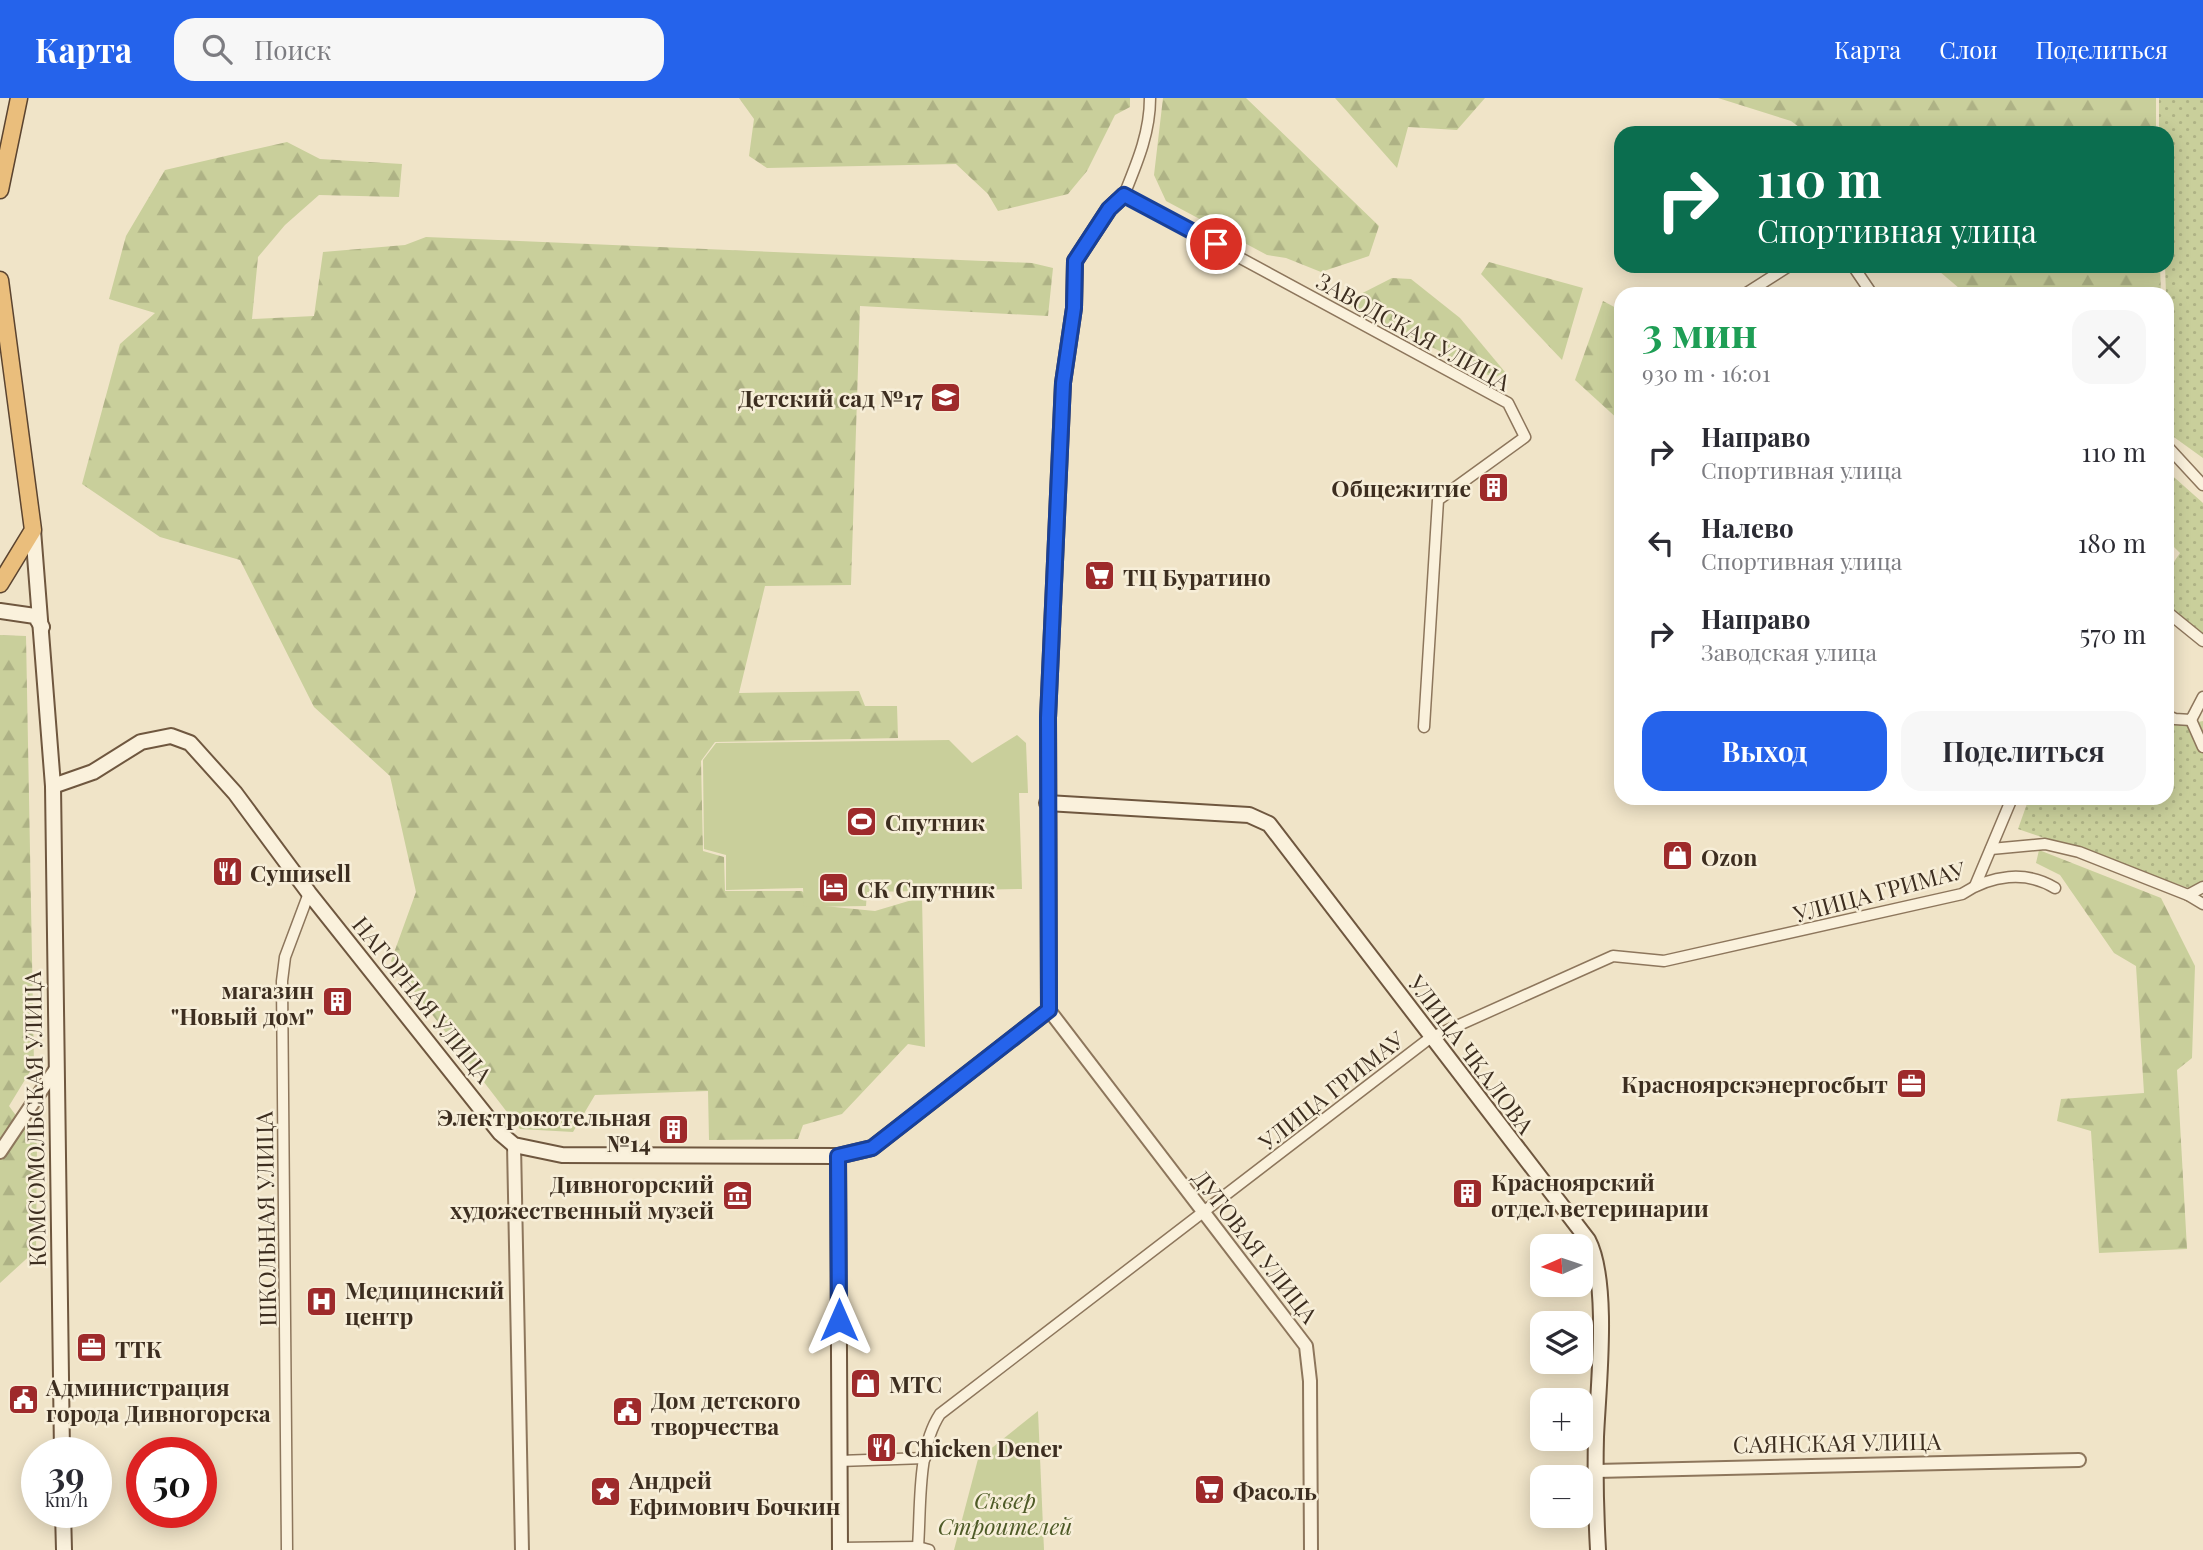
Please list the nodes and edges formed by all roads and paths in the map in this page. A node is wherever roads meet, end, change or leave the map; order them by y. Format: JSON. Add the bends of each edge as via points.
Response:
{"nodes":[{"id":1,"x":19,"y":98,"type":"edge"},
{"id":2,"x":1150,"y":98,"type":"edge"},
{"id":3,"x":0,"y":190,"type":"edge"},
{"id":4,"x":1124,"y":195,"type":"junction"},
{"id":5,"x":1778,"y":273,"type":"edge"},
{"id":6,"x":0,"y":279,"type":"edge"},
{"id":7,"x":1756,"y":287,"type":"edge"},
{"id":8,"x":0,"y":389,"type":"edge"},
{"id":9,"x":16,"y":401,"type":"junction"},
{"id":10,"x":2174,"y":454,"type":"edge"},
{"id":11,"x":2203,"y":485,"type":"edge"},
{"id":12,"x":33,"y":530,"type":"junction"},
{"id":13,"x":0,"y":584,"type":"edge"},
{"id":14,"x":0,"y":611,"type":"edge"},
{"id":15,"x":2174,"y":617,"type":"edge"},
{"id":16,"x":43,"y":628,"type":"junction"},
{"id":17,"x":2203,"y":641,"type":"edge"},
{"id":18,"x":2203,"y":697,"type":"edge"},
{"id":19,"x":2174,"y":719,"type":"edge"},
{"id":20,"x":2191,"y":720,"type":"junction"},
{"id":21,"x":1424,"y":727,"type":"dead end"},
{"id":22,"x":2203,"y":747,"type":"edge"},
{"id":23,"x":53,"y":786,"type":"junction"},
{"id":24,"x":1047,"y":803,"type":"junction"},
{"id":25,"x":2009,"y":805,"type":"edge"},
{"id":26,"x":1992,"y":849,"type":"junction"},
{"id":27,"x":1975,"y":886,"type":"junction"},
{"id":28,"x":2203,"y":887,"type":"edge"},
{"id":29,"x":2055,"y":888,"type":"dead end"},
{"id":30,"x":309,"y":893,"type":"junction"},
{"id":31,"x":2188,"y":895,"type":"junction"},
{"id":32,"x":2203,"y":904,"type":"edge"},
{"id":33,"x":1049,"y":1010,"type":"junction"},
{"id":34,"x":1430,"y":1038,"type":"junction"},
{"id":35,"x":55,"y":1070,"type":"junction"},
{"id":36,"x":514,"y":1145,"type":"junction"},
{"id":37,"x":0,"y":1152,"type":"edge"},
{"id":38,"x":838,"y":1156,"type":"junction"},
{"id":39,"x":1204,"y":1213,"type":"junction"},
{"id":40,"x":62,"y":1437,"type":"edge"},
{"id":41,"x":925,"y":1458,"type":"junction"},
{"id":42,"x":2079,"y":1460,"type":"dead end"},
{"id":43,"x":839,"y":1461,"type":"junction"},
{"id":44,"x":1596,"y":1471,"type":"junction"},
{"id":45,"x":63,"y":1528,"type":"edge"},
{"id":46,"x":918,"y":1547,"type":"junction"},
{"id":47,"x":840,"y":1549,"type":"edge"},
{"id":48,"x":64,"y":1550,"type":"edge"},
{"id":49,"x":287,"y":1550,"type":"edge"},
{"id":50,"x":522,"y":1550,"type":"edge"},
{"id":51,"x":929,"y":1550,"type":"edge"},
{"id":52,"x":1311,"y":1550,"type":"edge"},
{"id":53,"x":1598,"y":1550,"type":"edge"}],
"edges":[{"from":1,"to":3,"type":"highway"},
{"from":2,"to":4,"type":"street","via":[[1144,146]]},
{"from":4,"to":21,"type":"street","name":"ЗАВОДСКАЯ УЛИЦА","via":[[1508,403],[1525,437],[1438,500]]},
{"from":4,"to":24,"type":"main road","via":[[1109,209],[1075,261],[1057,490]]},
{"from":5,"to":7,"type":"street"},
{"from":6,"to":9,"type":"highway"},
{"from":8,"to":9,"type":"highway"},
{"from":9,"to":12,"type":"highway"},
{"from":10,"to":11,"type":"street"},
{"from":12,"to":13,"type":"highway"},
{"from":12,"to":16,"type":"main road","name":"КОМСОМОЛЬСКАЯ УЛИЦА"},
{"from":14,"to":16,"type":"main road","via":[[35,616]]},
{"from":15,"to":17,"type":"street"},
{"from":16,"to":23,"type":"main road","name":"КОМСОМОЛЬСКАЯ УЛИЦА"},
{"from":18,"to":20,"type":"street"},
{"from":19,"to":20,"type":"street"},
{"from":20,"to":22,"type":"street"},
{"from":23,"to":30,"type":"main road","name":"НАГОРНАЯ УЛИЦА","via":[[93,772],[141,742],[171,736],[190,743],[235,793]]},
{"from":23,"to":35,"type":"main road","name":"КОМСОМОЛЬСКАЯ УЛИЦА"},
{"from":24,"to":33,"type":"main road"},
{"from":24,"to":34,"type":"main road","name":"УЛИЦА ЧКАЛОВА","via":[[1261,818]]},
{"from":25,"to":26,"type":"street"},
{"from":26,"to":27,"type":"street"},
{"from":26,"to":31,"type":"street","via":[[2045,844],[2079,852]]},
{"from":27,"to":29,"type":"street","name":"УЛИЦА ГРИМАУ","via":[[2012,877],[2037,877]]},
{"from":27,"to":34,"type":"street","name":"УЛИЦА ГРИМАУ","via":[[1962,894],[1664,961],[1613,956]]},
{"from":28,"to":31,"type":"street"},
{"from":30,"to":36,"type":"main road","name":"НАГОРНАЯ УЛИЦА"},
{"from":30,"to":49,"type":"street","name":"ШКОЛЬНАЯ УЛИЦА","via":[[293,933],[282,981]]},
{"from":31,"to":32,"type":"street"},
{"from":33,"to":38,"type":"main road","via":[[872,1148]]},
{"from":33,"to":39,"type":"street","name":"ДУГОВАЯ УЛИЦА"},
{"from":34,"to":39,"type":"street","name":"УЛИЦА ГРИМАУ"},
{"from":34,"to":44,"type":"main road","name":"УЛИЦА ЧКАЛОВА","via":[[1593,1250],[1600,1349]]},
{"from":35,"to":37,"type":"street"},
{"from":35,"to":40,"type":"main road","name":"КОМСОМОЛЬСКАЯ УЛИЦА"},
{"from":36,"to":38,"type":"main road","via":[[562,1154]]},
{"from":36,"to":50,"type":"street"},
{"from":38,"to":43,"type":"main road"},
{"from":39,"to":41,"type":"street","name":"УЛИЦА ГРИМАУ","via":[[940,1414],[932,1425]]},
{"from":39,"to":52,"type":"street","name":"ДУГОВАЯ УЛИЦА","via":[[1307,1350]]},
{"from":41,"to":43,"type":"street"},
{"from":41,"to":46,"type":"street","name":"УЛИЦА ГРИМАУ"},
{"from":42,"to":44,"type":"street","name":"САЯНСКАЯ УЛИЦА"},
{"from":43,"to":47,"type":"main road"},
{"from":44,"to":53,"type":"main road","name":"УЛИЦА ЧКАЛОВА"},
{"from":45,"to":48,"type":"main road"},
{"from":46,"to":47,"type":"street"},
{"from":46,"to":51,"type":"street"}]}
